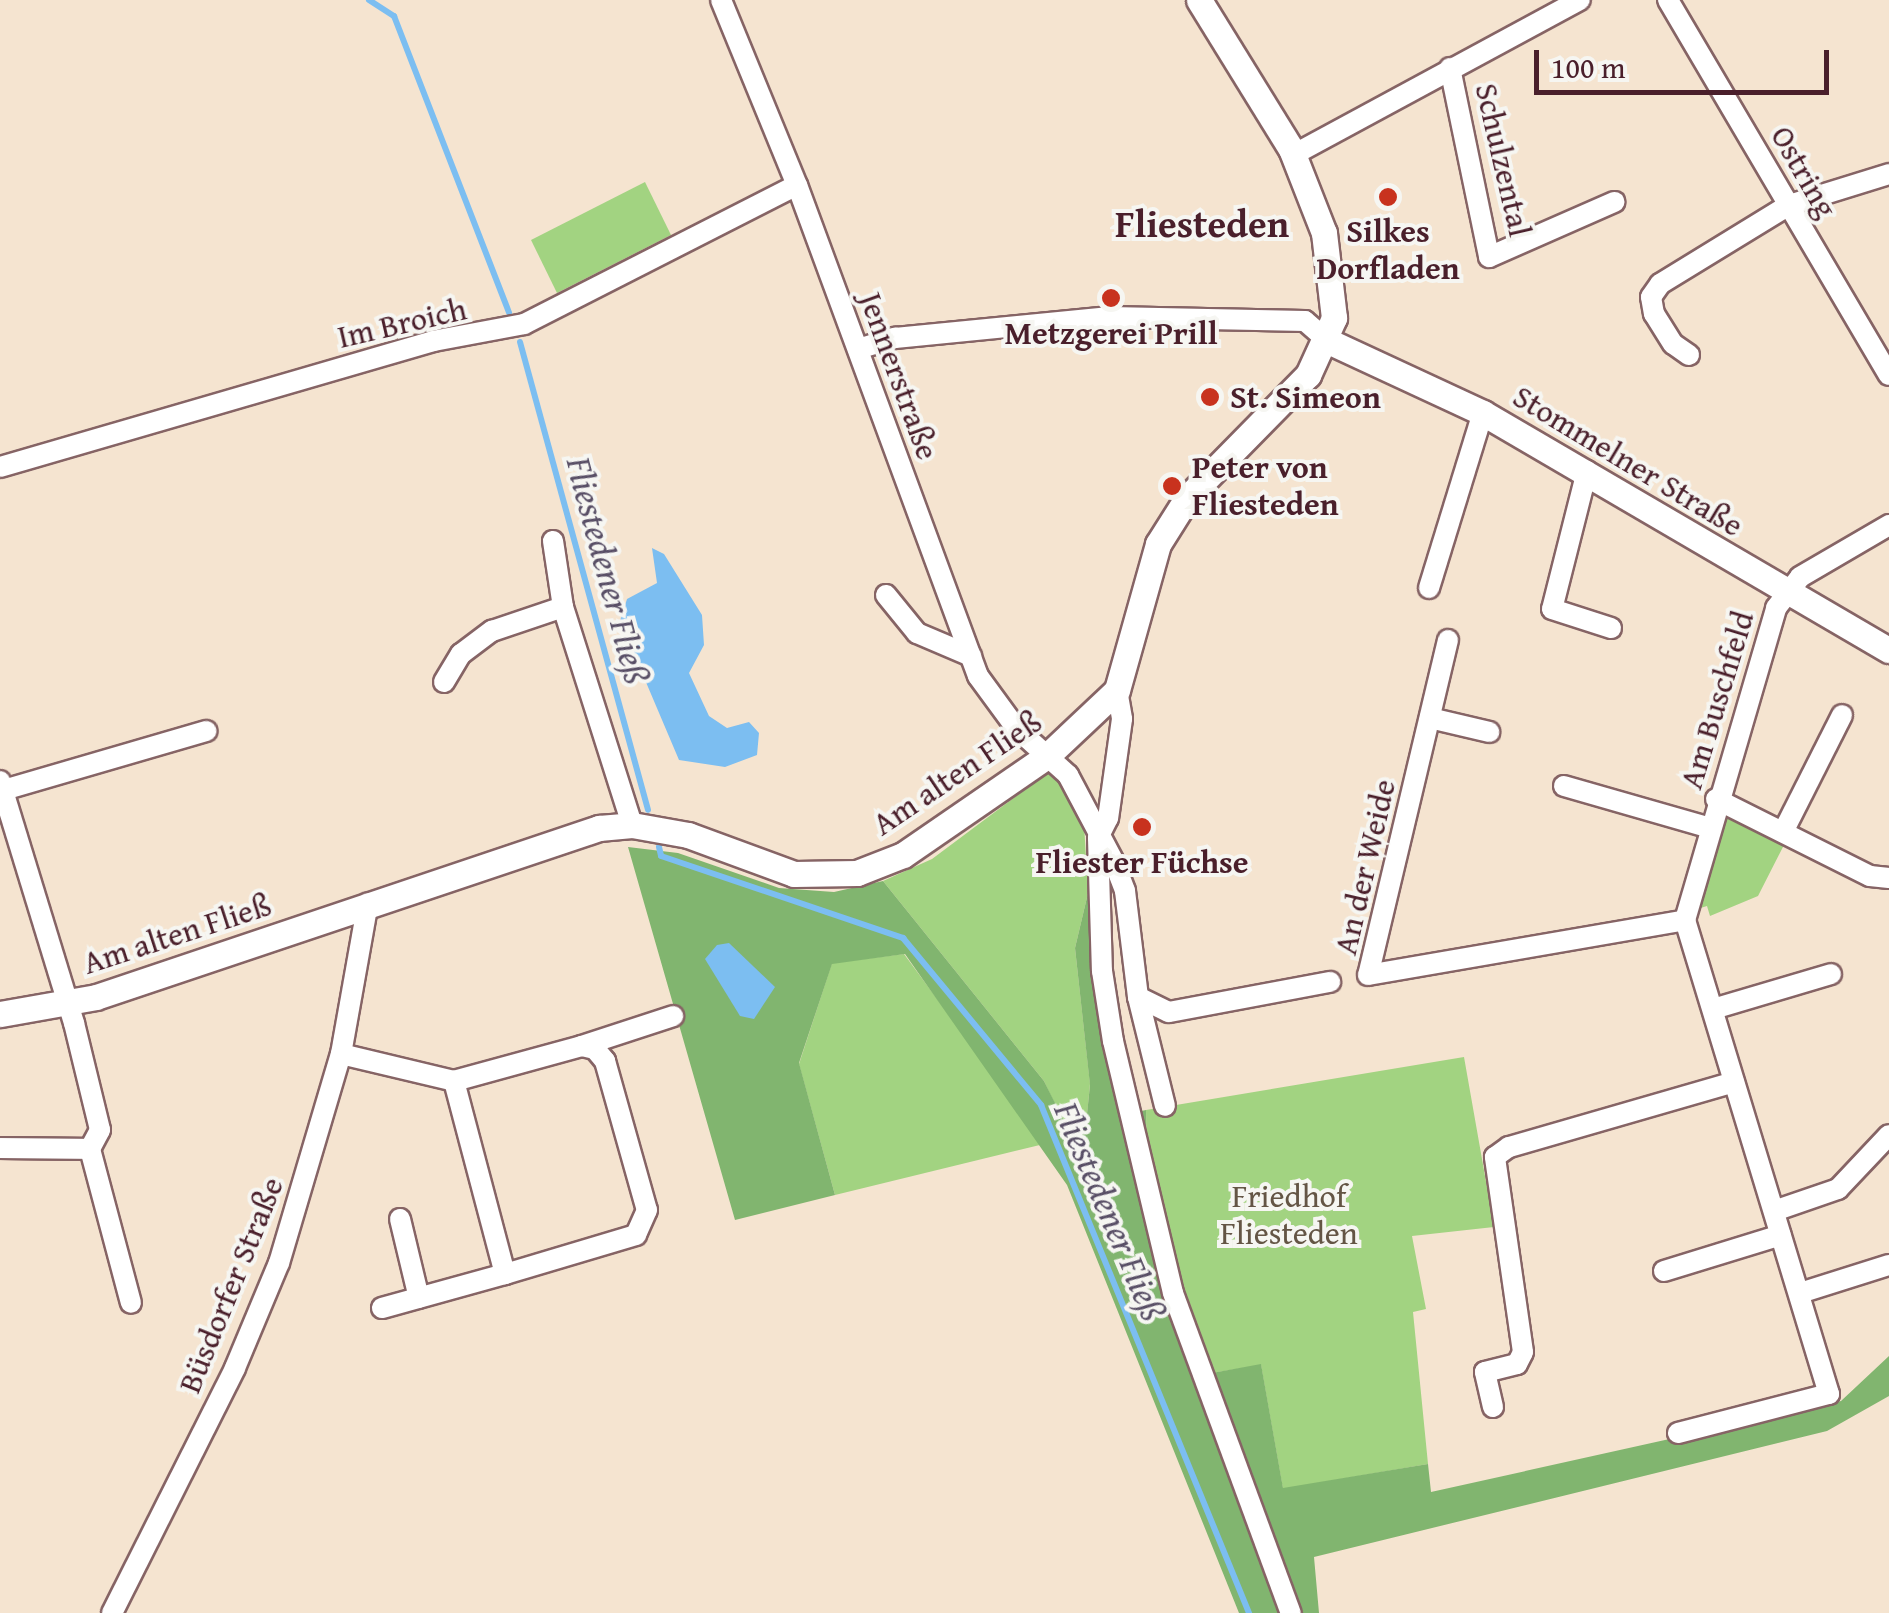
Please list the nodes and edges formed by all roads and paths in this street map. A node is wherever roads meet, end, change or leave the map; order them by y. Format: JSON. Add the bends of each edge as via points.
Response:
{"nodes":[{"id":1,"x":720,"y":0,"type":"edge"},
{"id":2,"x":1199,"y":0,"type":"edge"},
{"id":3,"x":1580,"y":0,"type":"edge"},
{"id":4,"x":1668,"y":0,"type":"edge"},
{"id":5,"x":1450,"y":68,"type":"junction"},
{"id":6,"x":1294,"y":155,"type":"junction"},
{"id":7,"x":1889,"y":174,"type":"edge"},
{"id":8,"x":797,"y":185,"type":"junction"},
{"id":9,"x":1614,"y":202,"type":"dead end"},
{"id":10,"x":1789,"y":205,"type":"junction"},
{"id":11,"x":1328,"y":341,"type":"junction"},
{"id":12,"x":858,"y":350,"type":"junction"},
{"id":13,"x":1689,"y":355,"type":"dead end"},
{"id":14,"x":1889,"y":374,"type":"edge"},
{"id":15,"x":1483,"y":413,"type":"junction"},
{"id":16,"x":0,"y":467,"type":"edge"},
{"id":17,"x":1587,"y":471,"type":"junction"},
{"id":18,"x":1889,"y":525,"type":"edge"},
{"id":19,"x":553,"y":541,"type":"dead end"},
{"id":20,"x":1429,"y":588,"type":"dead end"},
{"id":21,"x":1788,"y":592,"type":"junction"},
{"id":22,"x":886,"y":595,"type":"dead end"},
{"id":23,"x":564,"y":607,"type":"junction"},
{"id":24,"x":1611,"y":628,"type":"dead end"},
{"id":25,"x":1448,"y":640,"type":"dead end"},
{"id":26,"x":1889,"y":650,"type":"edge"},
{"id":27,"x":970,"y":656,"type":"junction"},
{"id":28,"x":444,"y":682,"type":"dead end"},
{"id":29,"x":1117,"y":690,"type":"junction"},
{"id":30,"x":1842,"y":715,"type":"dead end"},
{"id":31,"x":1430,"y":718,"type":"junction"},
{"id":32,"x":206,"y":731,"type":"dead end"},
{"id":33,"x":1489,"y":732,"type":"dead end"},
{"id":34,"x":1047,"y":756,"type":"junction"},
{"id":35,"x":1564,"y":786,"type":"dead end"},
{"id":36,"x":1,"y":787,"type":"edge"},
{"id":37,"x":1716,"y":800,"type":"junction"},
{"id":38,"x":632,"y":825,"type":"junction"},
{"id":39,"x":1710,"y":828,"type":"junction"},
{"id":40,"x":1783,"y":832,"type":"junction"},
{"id":41,"x":1098,"y":838,"type":"junction"},
{"id":42,"x":1889,"y":878,"type":"edge"},
{"id":43,"x":368,"y":904,"type":"junction"},
{"id":44,"x":1685,"y":920,"type":"junction"},
{"id":45,"x":1831,"y":974,"type":"dead end"},
{"id":46,"x":1330,"y":982,"type":"dead end"},
{"id":47,"x":1138,"y":997,"type":"junction"},
{"id":48,"x":69,"y":1004,"type":"junction"},
{"id":49,"x":1712,"y":1008,"type":"junction"},
{"id":50,"x":0,"y":1014,"type":"edge"},
{"id":51,"x":673,"y":1016,"type":"dead end"},
{"id":52,"x":582,"y":1046,"type":"junction"},
{"id":53,"x":341,"y":1054,"type":"junction"},
{"id":54,"x":454,"y":1081,"type":"junction"},
{"id":55,"x":1734,"y":1082,"type":"junction"},
{"id":56,"x":1165,"y":1106,"type":"dead end"},
{"id":57,"x":1889,"y":1135,"type":"edge"},
{"id":58,"x":0,"y":1148,"type":"edge"},
{"id":59,"x":90,"y":1149,"type":"junction"},
{"id":60,"x":1774,"y":1211,"type":"junction"},
{"id":61,"x":400,"y":1219,"type":"dead end"},
{"id":62,"x":1782,"y":1236,"type":"junction"},
{"id":63,"x":1889,"y":1265,"type":"edge"},
{"id":64,"x":1664,"y":1271,"type":"dead end"},
{"id":65,"x":505,"y":1274,"type":"junction"},
{"id":66,"x":1800,"y":1293,"type":"junction"},
{"id":67,"x":419,"y":1298,"type":"junction"},
{"id":68,"x":131,"y":1302,"type":"dead end"},
{"id":69,"x":382,"y":1308,"type":"dead end"},
{"id":70,"x":1493,"y":1407,"type":"dead end"},
{"id":71,"x":1678,"y":1432,"type":"dead end"},
{"id":72,"x":112,"y":1613,"type":"edge"},
{"id":73,"x":1291,"y":1613,"type":"edge"}],
"edges":[{"from":1,"to":8,"type":"street","name":"Jennerstraße"},
{"from":2,"to":6,"type":"main road"},
{"from":3,"to":5,"type":"street"},
{"from":4,"to":10,"type":"street","name":"Ostring"},
{"from":5,"to":6,"type":"street"},
{"from":5,"to":9,"type":"street","name":"Schulzental","via":[[1489,257]]},
{"from":6,"to":11,"type":"main road","via":[[1331,264],[1336,294]]},
{"from":7,"to":10,"type":"street"},
{"from":8,"to":12,"type":"street","name":"Jennerstraße"},
{"from":8,"to":16,"type":"street","name":"Im Broich","via":[[524,324],[433,341]]},
{"from":10,"to":13,"type":"street","via":[[1660,284],[1651,297],[1673,344]]},
{"from":10,"to":14,"type":"street","name":"Ostring"},
{"from":11,"to":12,"type":"street","via":[[1305,321],[1110,316],[895,338]]},
{"from":11,"to":15,"type":"main road","name":"Stommelner Straße"},
{"from":11,"to":29,"type":"main road","via":[[1308,376],[1186,498],[1158,544]]},
{"from":12,"to":27,"type":"street","name":"Jennerstraße"},
{"from":15,"to":17,"type":"main road","name":"Stommelner Straße"},
{"from":15,"to":20,"type":"street"},
{"from":17,"to":21,"type":"main road","name":"Stommelner Straße"},
{"from":17,"to":24,"type":"street","via":[[1552,609]]},
{"from":18,"to":21,"type":"street","via":[[1800,576]]},
{"from":19,"to":23,"type":"street"},
{"from":21,"to":26,"type":"main road","name":"Stommelner Straße"},
{"from":21,"to":37,"type":"street","name":"Am Buschfeld","via":[[1770,622]]},
{"from":22,"to":27,"type":"street","via":[[916,633]]},
{"from":23,"to":28,"type":"street","via":[[492,631],[462,654]]},
{"from":23,"to":38,"type":"street"},
{"from":25,"to":31,"type":"street","name":"An der Weide"},
{"from":27,"to":34,"type":"street","name":"Jennerstraße","via":[[1016,728]]},
{"from":29,"to":34,"type":"main road","name":"Am alten Fließ"},
{"from":29,"to":41,"type":"street","via":[[1122,719],[1108,818]]},
{"from":30,"to":40,"type":"street"},
{"from":31,"to":33,"type":"street"},
{"from":31,"to":44,"type":"street","name":"An der Weide","via":[[1368,975]]},
{"from":32,"to":36,"type":"street"},
{"from":34,"to":38,"type":"main road","name":"Am alten Fließ","via":[[903,855],[856,873],[794,874],[688,835]]},
{"from":34,"to":41,"type":"street","name":"Jennerstraße","via":[[1068,775]]},
{"from":35,"to":39,"type":"street","name":"Am Buschfeld"},
{"from":36,"to":48,"type":"street"},
{"from":37,"to":39,"type":"street","name":"Am Buschfeld"},
{"from":37,"to":40,"type":"street"},
{"from":38,"to":43,"type":"main road","name":"Am alten Fließ","via":[[581,833]]},
{"from":39,"to":44,"type":"street","name":"Am Buschfeld"},
{"from":40,"to":42,"type":"street","via":[[1870,876]]},
{"from":41,"to":47,"type":"street","name":"Jennerstraße","via":[[1125,891]]},
{"from":41,"to":73,"type":"street","via":[[1102,971],[1144,1192],[1173,1293]]},
{"from":43,"to":48,"type":"main road","name":"Am alten Fließ"},
{"from":43,"to":53,"type":"street","name":"Büsdorfer Straße"},
{"from":44,"to":49,"type":"street"},
{"from":45,"to":49,"type":"street"},
{"from":46,"to":47,"type":"street","via":[[1169,1012]]},
{"from":47,"to":56,"type":"street","name":"Jennerstraße"},
{"from":48,"to":50,"type":"main road","name":"Am alten Fließ"},
{"from":48,"to":59,"type":"street","via":[[100,1130]]},
{"from":49,"to":55,"type":"street"},
{"from":51,"to":52,"type":"street"},
{"from":52,"to":54,"type":"street"},
{"from":52,"to":65,"type":"street","via":[[605,1060],[647,1210],[644,1224],[624,1241]]},
{"from":53,"to":54,"type":"street"},
{"from":53,"to":72,"type":"street","name":"Büsdorfer Straße","via":[[279,1264],[235,1368]]},
{"from":54,"to":65,"type":"street"},
{"from":55,"to":60,"type":"street"},
{"from":55,"to":70,"type":"street","via":[[1495,1157],[1523,1352],[1517,1364],[1485,1372]]},
{"from":57,"to":60,"type":"street","via":[[1838,1189]]},
{"from":58,"to":59,"type":"street"},
{"from":59,"to":68,"type":"street"},
{"from":60,"to":62,"type":"street"},
{"from":61,"to":67,"type":"street"},
{"from":62,"to":64,"type":"street"},
{"from":62,"to":66,"type":"street"},
{"from":63,"to":66,"type":"street"},
{"from":65,"to":67,"type":"street"},
{"from":66,"to":71,"type":"street","via":[[1829,1394]]},
{"from":67,"to":69,"type":"street"}]}
